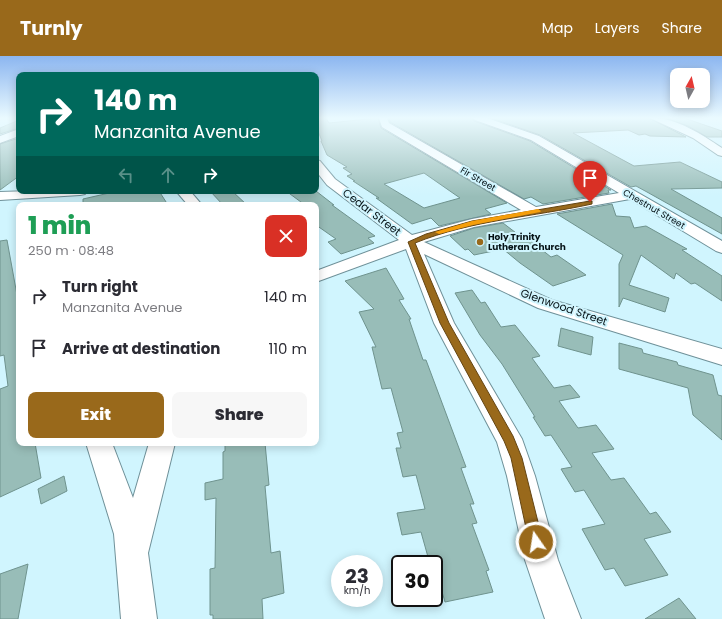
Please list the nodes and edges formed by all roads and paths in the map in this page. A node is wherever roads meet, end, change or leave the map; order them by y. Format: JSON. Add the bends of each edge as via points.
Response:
{"nodes":[{"id":1,"x":418,"y":144,"type":"edge"},
{"id":2,"x":545,"y":144,"type":"edge"},
{"id":3,"x":709,"y":144,"type":"edge"},
{"id":4,"x":722,"y":153,"type":"edge"},
{"id":5,"x":319,"y":167,"type":"edge"},
{"id":6,"x":56,"y":194,"type":"edge"},
{"id":7,"x":186,"y":194,"type":"edge"},
{"id":8,"x":632,"y":195,"type":"junction"},
{"id":9,"x":0,"y":196,"type":"edge"},
{"id":10,"x":32,"y":197,"type":"edge"},
{"id":11,"x":193,"y":202,"type":"edge"},
{"id":12,"x":534,"y":212,"type":"junction"},
{"id":13,"x":412,"y":242,"type":"junction"},
{"id":14,"x":722,"y":248,"type":"edge"},
{"id":15,"x":466,"y":268,"type":"junction"},
{"id":16,"x":319,"y":276,"type":"edge"},
{"id":17,"x":427,"y":279,"type":"junction"},
{"id":18,"x":722,"y":357,"type":"edge"},
{"id":19,"x":100,"y":446,"type":"edge"},
{"id":20,"x":161,"y":446,"type":"edge"},
{"id":21,"x":132,"y":556,"type":"junction"},
{"id":22,"x":139,"y":619,"type":"edge"},
{"id":23,"x":563,"y":619,"type":"edge"}],
"edges":[{"from":1,"to":12,"type":"street","name":"Fir Street"},
{"from":2,"to":8,"type":"street","name":"Chestnut Street"},
{"from":3,"to":4,"type":"street"},
{"from":5,"to":13,"type":"street","name":"Cedar Street","via":[[331,182]]},
{"from":6,"to":10,"type":"street"},
{"from":7,"to":11,"type":"street"},
{"from":8,"to":12,"type":"street"},
{"from":8,"to":14,"type":"street","name":"Chestnut Street"},
{"from":9,"to":10,"type":"street"},
{"from":12,"to":13,"type":"street","via":[[472,223]]},
{"from":13,"to":15,"type":"street","name":"Glenwood Street"},
{"from":13,"to":16,"type":"street"},
{"from":13,"to":17,"type":"street","name":"Cedar Street"},
{"from":15,"to":17,"type":"street","via":[[443,270]]},
{"from":15,"to":18,"type":"street","name":"Glenwood Street","via":[[545,304]]},
{"from":17,"to":23,"type":"street","name":"Cedar Street","via":[[444,323],[505,433],[516,458],[536,542]]},
{"from":19,"to":21,"type":"street","via":[[130,534]]},
{"from":20,"to":21,"type":"street"},
{"from":21,"to":22,"type":"street"}]}
